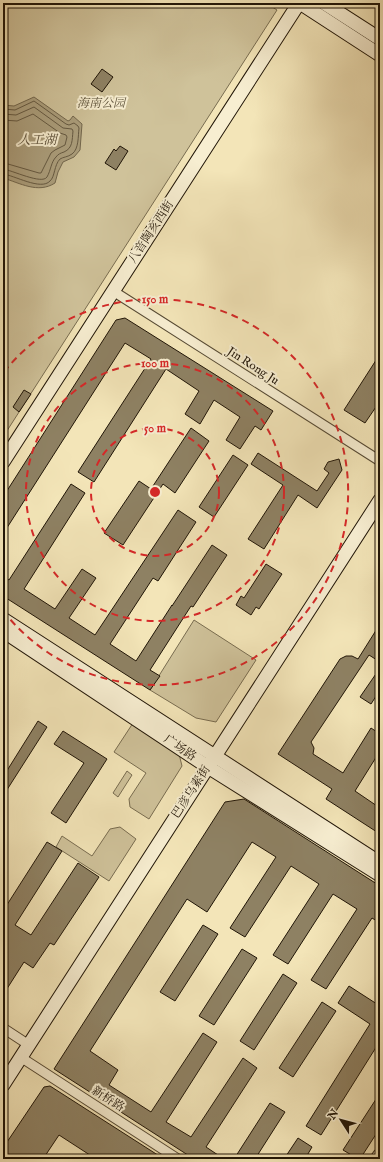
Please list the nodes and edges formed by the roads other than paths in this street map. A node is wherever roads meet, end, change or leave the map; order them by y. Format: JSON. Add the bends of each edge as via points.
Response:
{"nodes":[{"id":1,"x":299,"y":3,"type":"edge"},
{"id":2,"x":324,"y":3,"type":"edge"},
{"id":3,"x":380,"y":39,"type":"edge"},
{"id":4,"x":380,"y":55,"type":"edge"},
{"id":5,"x":113,"y":291,"type":"junction"},
{"id":6,"x":380,"y":461,"type":"edge"},
{"id":7,"x":3,"y":462,"type":"edge"},
{"id":8,"x":380,"y":500,"type":"edge"},
{"id":9,"x":380,"y":508,"type":"edge"},
{"id":10,"x":3,"y":619,"type":"edge"},
{"id":11,"x":3,"y":631,"type":"edge"},
{"id":12,"x":213,"y":763,"type":"junction"},
{"id":13,"x":380,"y":863,"type":"edge"},
{"id":14,"x":380,"y":875,"type":"edge"},
{"id":15,"x":3,"y":1028,"type":"edge"},
{"id":16,"x":29,"y":1045,"type":"junction"},
{"id":17,"x":25,"y":1060,"type":"junction"},
{"id":18,"x":3,"y":1085,"type":"edge"},
{"id":19,"x":3,"y":1093,"type":"edge"},
{"id":20,"x":380,"y":1155,"type":"edge"},
{"id":21,"x":178,"y":1159,"type":"edge"},
{"id":22,"x":377,"y":1159,"type":"edge"}],
"edges":[{"from":1,"to":4,"type":"street"},
{"from":1,"to":5,"type":"street","name":"八音陶亥西街"},
{"from":2,"to":3,"type":"street"},
{"from":5,"to":6,"type":"street","name":"Jin Rong Ju"},
{"from":5,"to":7,"type":"street","name":"八音陶亥西街"},
{"from":8,"to":12,"type":"street","name":"巴彦乌素街"},
{"from":9,"to":12,"type":"street","name":"巴彦乌素街"},
{"from":10,"to":12,"type":"street","name":"广场路"},
{"from":11,"to":12,"type":"street","name":"广场路"},
{"from":12,"to":13,"type":"street","name":"广场路"},
{"from":12,"to":14,"type":"street","name":"广场路"},
{"from":12,"to":16,"type":"street","name":"巴彦乌素街"},
{"from":12,"to":17,"type":"street","name":"巴彦乌素街"},
{"from":15,"to":16,"type":"street"},
{"from":16,"to":18,"type":"street","name":"巴彦乌素街"},
{"from":17,"to":19,"type":"street","name":"巴彦乌素街"},
{"from":17,"to":21,"type":"street","name":"新桥路"},
{"from":20,"to":22,"type":"street"}]}
